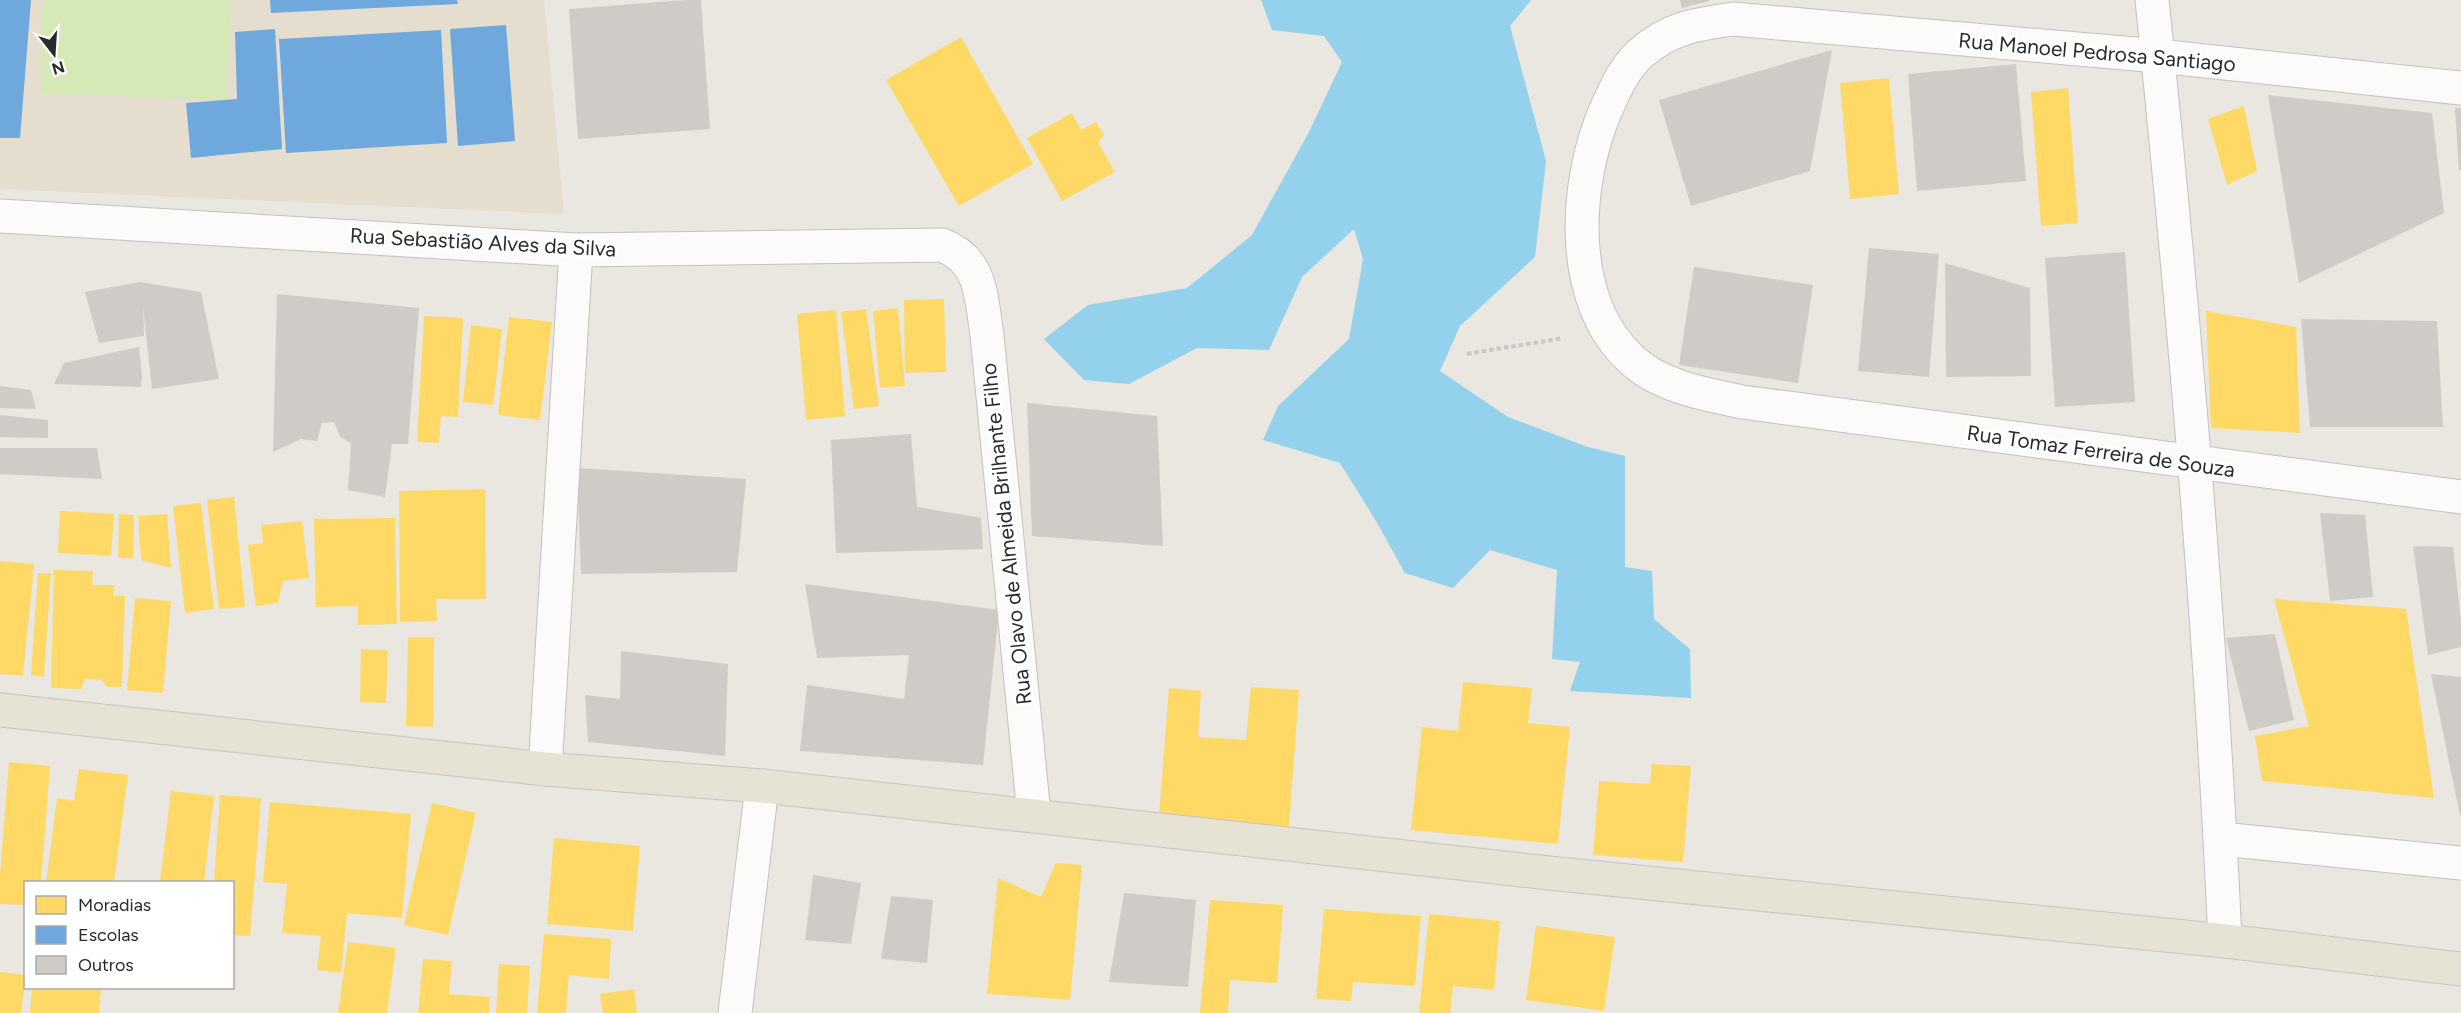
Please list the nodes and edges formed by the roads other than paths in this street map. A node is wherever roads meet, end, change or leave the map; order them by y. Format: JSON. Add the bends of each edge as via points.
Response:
{"nodes":[{"id":1,"x":2152,"y":0,"type":"edge"},
{"id":2,"x":2158,"y":56,"type":"junction"},
{"id":3,"x":2461,"y":88,"type":"edge"},
{"id":4,"x":0,"y":216,"type":"edge"},
{"id":5,"x":576,"y":249,"type":"junction"},
{"id":6,"x":964,"y":257,"type":"joint"},
{"id":7,"x":1609,"y":330,"type":"joint"},
{"id":8,"x":2196,"y":464,"type":"junction"},
{"id":9,"x":2461,"y":497,"type":"edge"},
{"id":10,"x":0,"y":710,"type":"edge"},
{"id":11,"x":544,"y":769,"type":"junction"},
{"id":12,"x":762,"y":786,"type":"junction"},
{"id":13,"x":1034,"y":815,"type":"junction"},
{"id":14,"x":2221,"y":839,"type":"junction"},
{"id":15,"x":2461,"y":863,"type":"edge"},
{"id":16,"x":2225,"y":941,"type":"junction"},
{"id":17,"x":2461,"y":969,"type":"edge"},
{"id":18,"x":735,"y":1013,"type":"edge"}],
"edges":[{"from":1,"to":2,"type":"street"},
{"from":2,"to":3,"type":"street","name":"Rua Manoel Pedrosa Santiago"},
{"from":2,"to":7,"type":"street","name":"Rua Manoel Pedrosa Santiago","via":[[1733,19],[1693,24],[1665,34],[1639,55],[1620,79],[1600,122],[1590,157],[1584,193],[1583,256],[1587,280]]},
{"from":2,"to":8,"type":"street"},
{"from":4,"to":5,"type":"street","name":"Rua Sebastião Alves da Silva"},
{"from":5,"to":6,"type":"street","name":"Rua Sebastião Alves da Silva","via":[[942,245]]},
{"from":5,"to":11,"type":"street"},
{"from":6,"to":13,"type":"street","name":"Rua Olavo de Almeida Brilhante Filho","via":[[975,275],[987,335]]},
{"from":7,"to":8,"type":"street","name":"Rua Tomaz Ferreira de Souza","via":[[1633,362],[1651,373],[1676,385],[1742,402]]},
{"from":8,"to":9,"type":"street","name":"Rua Tomaz Ferreira de Souza"},
{"from":8,"to":14,"type":"street"},
{"from":10,"to":11,"type":"main road"},
{"from":11,"to":12,"type":"main road"},
{"from":12,"to":13,"type":"main road"},
{"from":12,"to":18,"type":"street"},
{"from":13,"to":16,"type":"main road","via":[[1549,873]]},
{"from":14,"to":15,"type":"street"},
{"from":14,"to":16,"type":"street"},
{"from":16,"to":17,"type":"main road"}]}
